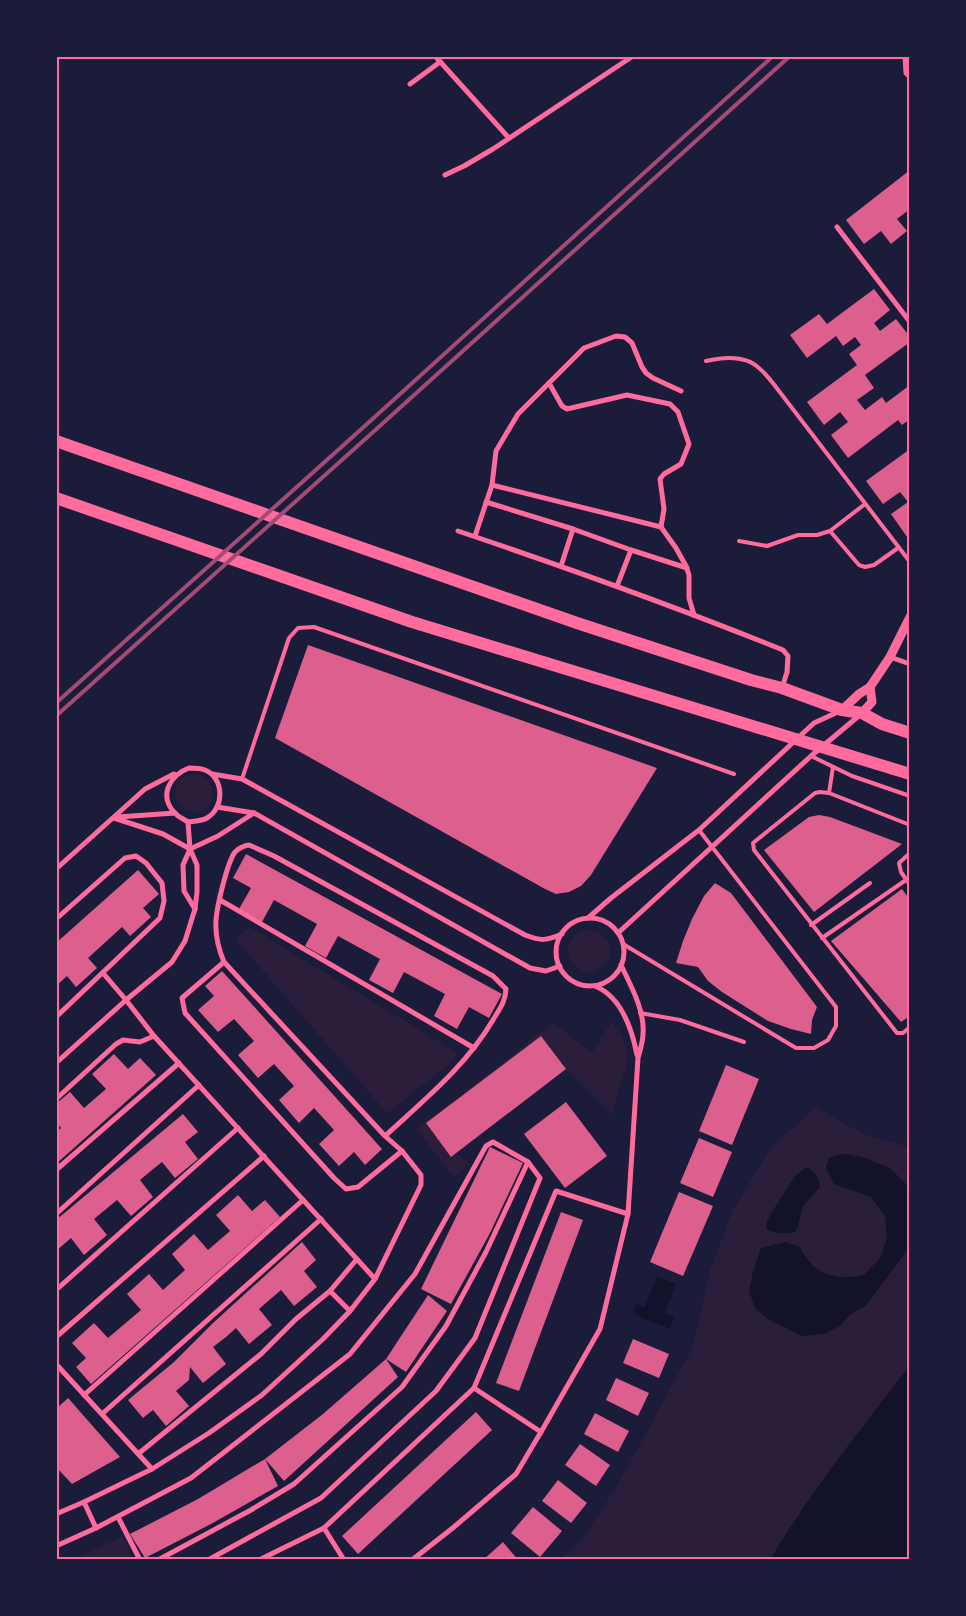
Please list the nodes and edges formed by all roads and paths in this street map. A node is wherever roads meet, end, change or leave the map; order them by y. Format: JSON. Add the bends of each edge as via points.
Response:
{"nodes":[{"id":1,"x":435,"y":56,"type":"edge"},
{"id":2,"x":633,"y":56,"type":"edge"},
{"id":3,"x":904,"y":56,"type":"edge"},
{"id":4,"x":440,"y":62,"type":"junction"},
{"id":5,"x":910,"y":77,"type":"edge"},
{"id":6,"x":410,"y":84,"type":"dead end"},
{"id":7,"x":509,"y":138,"type":"junction"},
{"id":8,"x":445,"y":175,"type":"dead end"},
{"id":9,"x":837,"y":227,"type":"dead end"},
{"id":10,"x":910,"y":322,"type":"edge"},
{"id":11,"x":706,"y":361,"type":"dead end"},
{"id":12,"x":549,"y":383,"type":"junction"},
{"id":13,"x":681,"y":391,"type":"dead end"},
{"id":14,"x":56,"y":441,"type":"edge"},
{"id":15,"x":492,"y":485,"type":"junction"},
{"id":16,"x":56,"y":498,"type":"edge"},
{"id":17,"x":486,"y":502,"type":"junction"},
{"id":18,"x":865,"y":504,"type":"junction"},
{"id":19,"x":660,"y":527,"type":"junction"},
{"id":20,"x":573,"y":529,"type":"junction"},
{"id":21,"x":458,"y":531,"type":"dead end"},
{"id":22,"x":830,"y":531,"type":"junction"},
{"id":23,"x":475,"y":536,"type":"junction"},
{"id":24,"x":739,"y":541,"type":"dead end"},
{"id":25,"x":898,"y":548,"type":"junction"},
{"id":26,"x":631,"y":550,"type":"junction"},
{"id":27,"x":910,"y":562,"type":"edge"},
{"id":28,"x":561,"y":566,"type":"junction"},
{"id":29,"x":687,"y":568,"type":"junction"},
{"id":30,"x":617,"y":586,"type":"junction"},
{"id":31,"x":694,"y":615,"type":"junction"},
{"id":32,"x":910,"y":618,"type":"edge"},
{"id":33,"x":890,"y":657,"type":"junction"},
{"id":34,"x":910,"y":664,"type":"edge"},
{"id":35,"x":870,"y":687,"type":"junction"},
{"id":36,"x":782,"y":688,"type":"junction"},
{"id":37,"x":842,"y":710,"type":"junction"},
{"id":38,"x":862,"y":713,"type":"junction"},
{"id":39,"x":910,"y":733,"type":"edge"},
{"id":40,"x":811,"y":756,"type":"junction"},
{"id":41,"x":833,"y":767,"type":"junction"},
{"id":42,"x":182,"y":770,"type":"junction"},
{"id":43,"x":212,"y":774,"type":"junction"},
{"id":44,"x":734,"y":774,"type":"dead end"},
{"id":45,"x":910,"y":774,"type":"edge"},
{"id":46,"x":242,"y":778,"type":"junction"},
{"id":47,"x":829,"y":793,"type":"junction"},
{"id":48,"x":910,"y":796,"type":"edge"},
{"id":49,"x":217,"y":807,"type":"junction"},
{"id":50,"x":175,"y":813,"type":"junction"},
{"id":51,"x":254,"y":813,"type":"junction"},
{"id":52,"x":114,"y":818,"type":"junction"},
{"id":53,"x":188,"y":822,"type":"junction"},
{"id":54,"x":910,"y":825,"type":"edge"},
{"id":55,"x":699,"y":830,"type":"junction"},
{"id":56,"x":711,"y":846,"type":"junction"},
{"id":57,"x":190,"y":848,"type":"junction"},
{"id":58,"x":910,"y":853,"type":"edge"},
{"id":59,"x":56,"y":869,"type":"edge"},
{"id":60,"x":906,"y":880,"type":"junction"},
{"id":61,"x":870,"y":883,"type":"dead end"},
{"id":62,"x":910,"y":885,"type":"edge"},
{"id":63,"x":220,"y":900,"type":"junction"},
{"id":64,"x":195,"y":909,"type":"junction"},
{"id":65,"x":588,"y":918,"type":"junction"},
{"id":66,"x":56,"y":919,"type":"edge"},
{"id":67,"x":811,"y":925,"type":"junction"},
{"id":68,"x":618,"y":933,"type":"junction"},
{"id":69,"x":562,"y":934,"type":"junction"},
{"id":70,"x":822,"y":938,"type":"junction"},
{"id":71,"x":623,"y":944,"type":"junction"},
{"id":72,"x":224,"y":962,"type":"junction"},
{"id":73,"x":560,"y":966,"type":"junction"},
{"id":74,"x":622,"y":966,"type":"junction"},
{"id":75,"x":103,"y":973,"type":"junction"},
{"id":76,"x":596,"y":986,"type":"junction"},
{"id":77,"x":126,"y":1000,"type":"junction"},
{"id":78,"x":640,"y":1012,"type":"junction"},
{"id":79,"x":56,"y":1017,"type":"edge"},
{"id":80,"x":910,"y":1027,"type":"edge"},
{"id":81,"x":154,"y":1036,"type":"junction"},
{"id":82,"x":744,"y":1042,"type":"dead end"},
{"id":83,"x":474,"y":1048,"type":"junction"},
{"id":84,"x":638,"y":1058,"type":"junction"},
{"id":85,"x":56,"y":1063,"type":"edge"},
{"id":86,"x":179,"y":1063,"type":"junction"},
{"id":87,"x":199,"y":1085,"type":"junction"},
{"id":88,"x":56,"y":1099,"type":"edge"},
{"id":89,"x":238,"y":1128,"type":"junction"},
{"id":90,"x":385,"y":1136,"type":"junction"},
{"id":91,"x":402,"y":1151,"type":"junction"},
{"id":92,"x":264,"y":1156,"type":"junction"},
{"id":93,"x":528,"y":1162,"type":"junction"},
{"id":94,"x":56,"y":1170,"type":"edge"},
{"id":95,"x":303,"y":1200,"type":"junction"},
{"id":96,"x":56,"y":1214,"type":"edge"},
{"id":97,"x":628,"y":1214,"type":"junction"},
{"id":98,"x":321,"y":1218,"type":"junction"},
{"id":99,"x":357,"y":1259,"type":"junction"},
{"id":100,"x":375,"y":1280,"type":"junction"},
{"id":101,"x":56,"y":1290,"type":"edge"},
{"id":102,"x":330,"y":1291,"type":"junction"},
{"id":103,"x":350,"y":1311,"type":"junction"},
{"id":104,"x":56,"y":1338,"type":"edge"},
{"id":105,"x":56,"y":1364,"type":"edge"},
{"id":106,"x":474,"y":1388,"type":"junction"},
{"id":107,"x":84,"y":1395,"type":"junction"},
{"id":108,"x":102,"y":1414,"type":"junction"},
{"id":109,"x":541,"y":1432,"type":"junction"},
{"id":110,"x":138,"y":1454,"type":"junction"},
{"id":111,"x":152,"y":1469,"type":"junction"},
{"id":112,"x":84,"y":1502,"type":"junction"},
{"id":113,"x":56,"y":1514,"type":"edge"},
{"id":114,"x":118,"y":1517,"type":"junction"},
{"id":115,"x":96,"y":1528,"type":"junction"},
{"id":116,"x":324,"y":1528,"type":"junction"},
{"id":117,"x":56,"y":1546,"type":"edge"},
{"id":118,"x":140,"y":1560,"type":"edge"},
{"id":119,"x":158,"y":1560,"type":"edge"},
{"id":120,"x":208,"y":1560,"type":"edge"},
{"id":121,"x":259,"y":1560,"type":"edge"},
{"id":122,"x":344,"y":1560,"type":"edge"},
{"id":123,"x":412,"y":1560,"type":"edge"}],
"edges":[{"from":1,"to":4,"type":"street"},
{"from":2,"to":7,"type":"street"},
{"from":3,"to":5,"type":"street"},
{"from":4,"to":6,"type":"street"},
{"from":4,"to":7,"type":"street"},
{"from":7,"to":8,"type":"street"},
{"from":9,"to":10,"type":"street"},
{"from":11,"to":18,"type":"lane","via":[[735,358],[759,367]]},
{"from":12,"to":13,"type":"street","via":[[584,348],[624,336],[632,343],[646,373]]},
{"from":12,"to":15,"type":"street","via":[[518,414],[496,451]]},
{"from":12,"to":19,"type":"street","via":[[567,410],[627,395],[670,404],[678,412],[689,444],[681,464],[660,479],[664,509]]},
{"from":14,"to":36,"type":"main road","via":[[586,626]]},
{"from":15,"to":17,"type":"street"},
{"from":15,"to":19,"type":"street"},
{"from":16,"to":45,"type":"main road","via":[[412,622]]},
{"from":17,"to":20,"type":"street"},
{"from":17,"to":23,"type":"street"},
{"from":18,"to":22,"type":"lane"},
{"from":18,"to":25,"type":"lane"},
{"from":19,"to":29,"type":"street"},
{"from":20,"to":26,"type":"street"},
{"from":20,"to":28,"type":"street"},
{"from":21,"to":23,"type":"street"},
{"from":22,"to":24,"type":"lane","via":[[798,535],[767,546]]},
{"from":22,"to":25,"type":"lane","via":[[865,568]]},
{"from":23,"to":28,"type":"street"},
{"from":25,"to":27,"type":"lane"},
{"from":26,"to":29,"type":"street"},
{"from":26,"to":30,"type":"street"},
{"from":28,"to":30,"type":"street"},
{"from":29,"to":31,"type":"street"},
{"from":30,"to":31,"type":"street"},
{"from":31,"to":36,"type":"street","via":[[783,650],[788,656]]},
{"from":32,"to":33,"type":"street"},
{"from":33,"to":34,"type":"street"},
{"from":33,"to":35,"type":"street"},
{"from":35,"to":37,"type":"street"},
{"from":35,"to":38,"type":"street","via":[[872,702]]},
{"from":36,"to":37,"type":"main road"},
{"from":37,"to":38,"type":"main road"},
{"from":37,"to":55,"type":"street","via":[[814,723]]},
{"from":38,"to":39,"type":"main road"},
{"from":38,"to":40,"type":"street"},
{"from":40,"to":41,"type":"lane"},
{"from":40,"to":56,"type":"street"},
{"from":41,"to":47,"type":"lane"},
{"from":41,"to":48,"type":"lane"},
{"from":42,"to":43,"type":"street","via":[[197,768]]},
{"from":42,"to":50,"type":"street","via":[[175,775],[167,790],[167,798]]},
{"from":42,"to":52,"type":"street","via":[[145,789]]},
{"from":43,"to":46,"type":"street"},
{"from":43,"to":49,"type":"street","via":[[220,790]]},
{"from":44,"to":46,"type":"lane","via":[[314,626],[298,628],[289,638]]},
{"from":46,"to":69,"type":"street","via":[[511,928],[538,940]]},
{"from":47,"to":54,"type":"lane"},
{"from":47,"to":67,"type":"lane","via":[[815,793],[753,843],[754,850]]},
{"from":49,"to":51,"type":"street"},
{"from":49,"to":53,"type":"street","via":[[209,817]]},
{"from":50,"to":52,"type":"street"},
{"from":50,"to":53,"type":"street"},
{"from":51,"to":57,"type":"street","via":[[218,836]]},
{"from":51,"to":73,"type":"street","via":[[530,968],[546,970]]},
{"from":52,"to":57,"type":"street","via":[[162,834]]},
{"from":52,"to":59,"type":"street"},
{"from":53,"to":57,"type":"street"},
{"from":55,"to":56,"type":"lane"},
{"from":55,"to":65,"type":"street"},
{"from":56,"to":68,"type":"street"},
{"from":56,"to":71,"type":"lane","via":[[836,1007],[836,1026],[828,1040],[814,1048],[796,1048]]},
{"from":57,"to":64,"type":"street","via":[[197,865]]},
{"from":57,"to":64,"type":"street","via":[[183,865],[184,891]]},
{"from":58,"to":60,"type":"lane","via":[[899,863]]},
{"from":60,"to":62,"type":"lane"},
{"from":60,"to":70,"type":"lane"},
{"from":61,"to":67,"type":"lane"},
{"from":63,"to":72,"type":"street","via":[[216,919],[218,946]]},
{"from":63,"to":83,"type":"street"},
{"from":63,"to":83,"type":"street","via":[[235,853],[249,845],[493,976],[506,989],[505,1000]]},
{"from":64,"to":77,"type":"street","via":[[185,941],[172,962]]},
{"from":65,"to":68,"type":"street","via":[[601,920]]},
{"from":65,"to":69,"type":"street","via":[[569,926]]},
{"from":66,"to":75,"type":"street","via":[[125,858],[136,856],[146,863],[162,882],[164,901],[160,918]]},
{"from":67,"to":70,"type":"lane"},
{"from":68,"to":71,"type":"street"},
{"from":69,"to":73,"type":"street","via":[[557,944]]},
{"from":70,"to":80,"type":"lane","via":[[897,1033],[902,1034]]},
{"from":71,"to":74,"type":"street"},
{"from":72,"to":90,"type":"street"},
{"from":72,"to":91,"type":"street","via":[[182,998],[185,1013],[334,1178],[346,1189],[358,1187]]},
{"from":73,"to":76,"type":"street","via":[[575,982]]},
{"from":74,"to":76,"type":"street","via":[[607,982]]},
{"from":74,"to":78,"type":"street"},
{"from":75,"to":77,"type":"street"},
{"from":75,"to":79,"type":"street"},
{"from":76,"to":84,"type":"street","via":[[614,1000],[627,1017]]},
{"from":77,"to":81,"type":"street"},
{"from":77,"to":85,"type":"street"},
{"from":78,"to":82,"type":"lane","via":[[680,1020]]},
{"from":78,"to":84,"type":"street","via":[[643,1035]]},
{"from":81,"to":86,"type":"street"},
{"from":81,"to":88,"type":"street","via":[[140,1042],[123,1040],[116,1044]]},
{"from":83,"to":90,"type":"street","via":[[452,1075]]},
{"from":84,"to":97,"type":"street"},
{"from":86,"to":87,"type":"street"},
{"from":86,"to":94,"type":"street"},
{"from":87,"to":89,"type":"street"},
{"from":87,"to":96,"type":"street"},
{"from":89,"to":92,"type":"street"},
{"from":89,"to":101,"type":"street"},
{"from":90,"to":91,"type":"street"},
{"from":91,"to":100,"type":"street","via":[[421,1175],[421,1185]]},
{"from":92,"to":95,"type":"street"},
{"from":92,"to":104,"type":"street"},
{"from":93,"to":114,"type":"street","via":[[493,1142],[486,1146],[415,1274],[350,1354],[191,1478]]},
{"from":93,"to":119,"type":"street","via":[[486,1252],[446,1326],[402,1387],[294,1484]]},
{"from":93,"to":120,"type":"street","via":[[540,1178],[475,1338],[436,1391],[321,1498]]},
{"from":95,"to":98,"type":"street"},
{"from":95,"to":107,"type":"street"},
{"from":97,"to":106,"type":"street","via":[[556,1191]]},
{"from":97,"to":109,"type":"street","via":[[600,1329]]},
{"from":98,"to":99,"type":"street"},
{"from":98,"to":108,"type":"street"},
{"from":99,"to":100,"type":"street"},
{"from":99,"to":102,"type":"street"},
{"from":100,"to":103,"type":"street"},
{"from":102,"to":103,"type":"street"},
{"from":102,"to":110,"type":"street","via":[[261,1354]]},
{"from":103,"to":111,"type":"street","via":[[262,1395]]},
{"from":105,"to":107,"type":"street"},
{"from":106,"to":109,"type":"street"},
{"from":106,"to":116,"type":"street"},
{"from":107,"to":108,"type":"street"},
{"from":108,"to":110,"type":"street"},
{"from":109,"to":123,"type":"street","via":[[516,1474]]},
{"from":110,"to":111,"type":"street"},
{"from":111,"to":112,"type":"street"},
{"from":112,"to":113,"type":"street"},
{"from":112,"to":115,"type":"street"},
{"from":114,"to":115,"type":"street"},
{"from":114,"to":118,"type":"street"},
{"from":115,"to":117,"type":"street"},
{"from":116,"to":121,"type":"street"},
{"from":116,"to":122,"type":"street"}]}
